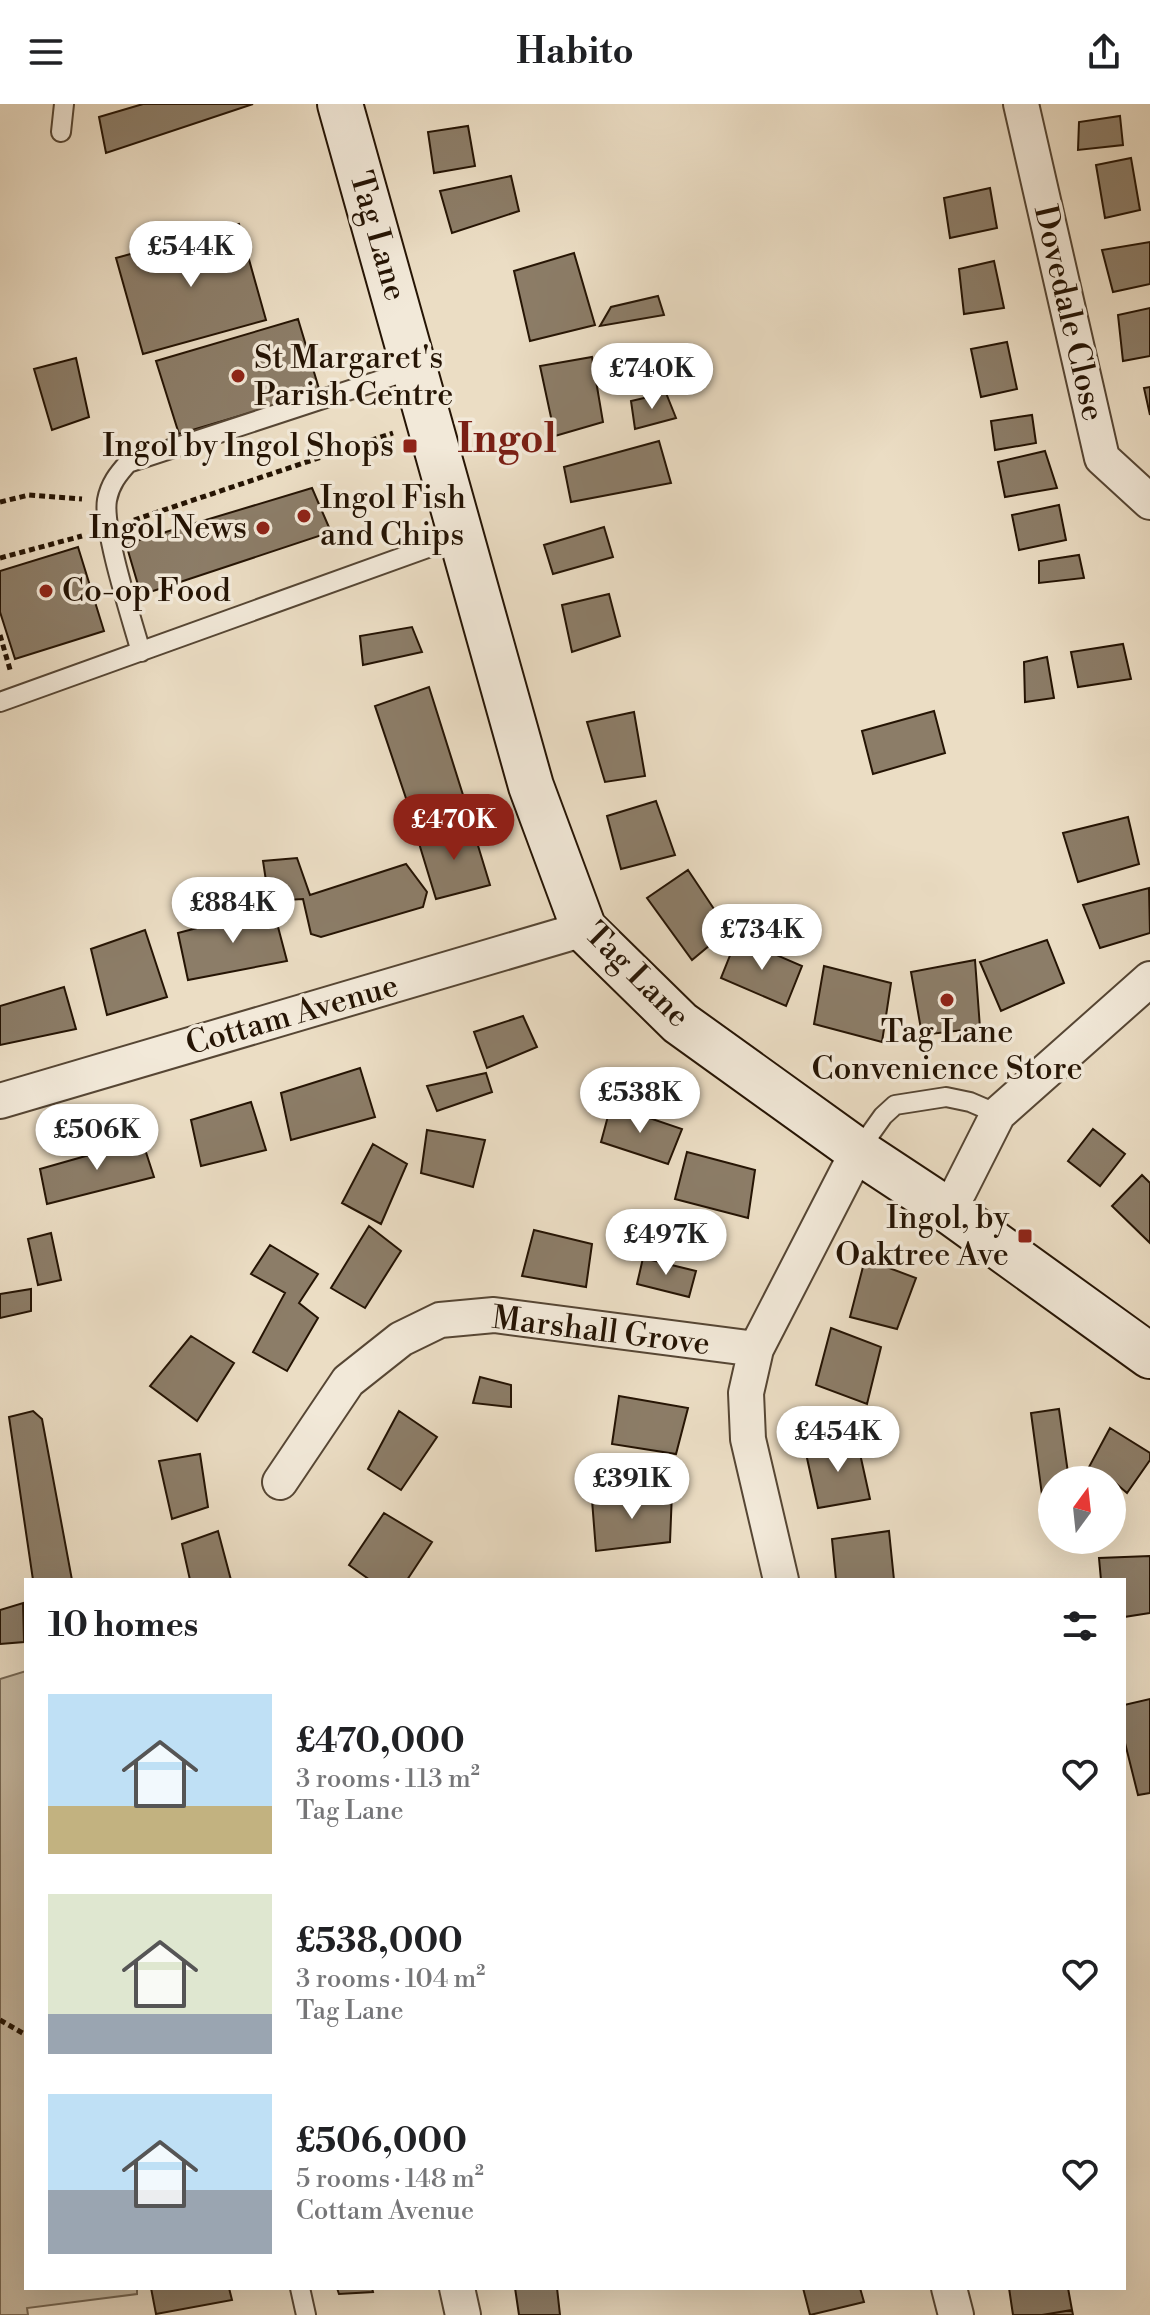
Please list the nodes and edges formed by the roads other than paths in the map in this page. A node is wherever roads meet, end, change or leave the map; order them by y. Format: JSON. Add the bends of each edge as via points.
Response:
{"nodes":[{"id":1,"x":64,"y":104,"type":"edge"},
{"id":2,"x":340,"y":104,"type":"edge"},
{"id":3,"x":1021,"y":104,"type":"edge"},
{"id":4,"x":61,"y":132,"type":"dead end"},
{"id":5,"x":414,"y":369,"type":"junction"},
{"id":6,"x":1150,"y":502,"type":"edge"},
{"id":7,"x":461,"y":536,"type":"junction"},
{"id":8,"x":141,"y":652,"type":"junction"},
{"id":9,"x":9,"y":699,"type":"edge"},
{"id":10,"x":584,"y":929,"type":"junction"},
{"id":11,"x":1150,"y":979,"type":"edge"},
{"id":12,"x":0,"y":1101,"type":"edge"},
{"id":13,"x":998,"y":1114,"type":"junction"},
{"id":14,"x":858,"y":1151,"type":"junction"},
{"id":15,"x":949,"y":1211,"type":"junction"},
{"id":16,"x":756,"y":1349,"type":"junction"},
{"id":17,"x":1150,"y":1356,"type":"edge"},
{"id":18,"x":280,"y":1482,"type":"dead end"},
{"id":19,"x":781,"y":1578,"type":"edge"},
{"id":20,"x":300,"y":2290,"type":"edge"},
{"id":21,"x":950,"y":2290,"type":"edge"},
{"id":22,"x":306,"y":2315,"type":"edge"},
{"id":23,"x":956,"y":2315,"type":"edge"}],
"edges":[{"from":1,"to":4,"type":"lane"},
{"from":2,"to":5,"type":"main road","name":"Tag Lane"},
{"from":3,"to":6,"type":"street","name":"Dovedale Close","via":[[1102,458]]},
{"from":5,"to":7,"type":"main road","name":"Tag Lane"},
{"from":5,"to":8,"type":"lane","via":[[128,463],[115,477],[106,501]]},
{"from":7,"to":8,"type":"lane"},
{"from":7,"to":10,"type":"main road","name":"Tag Lane","via":[[531,786]]},
{"from":8,"to":9,"type":"lane"},
{"from":10,"to":12,"type":"street","name":"Cottam Avenue"},
{"from":10,"to":14,"type":"main road","name":"Tag Lane","via":[[680,1023]]},
{"from":11,"to":13,"type":"street"},
{"from":13,"to":14,"type":"lane","via":[[946,1097],[895,1105]]},
{"from":13,"to":15,"type":"street"},
{"from":14,"to":15,"type":"main road","name":"Tag Lane"},
{"from":14,"to":16,"type":"street"},
{"from":15,"to":17,"type":"main road","name":"Tag Lane"},
{"from":16,"to":18,"type":"street","name":"Marshall Grove","via":[[494,1315],[440,1320],[401,1339],[348,1381]]},
{"from":16,"to":19,"type":"street","via":[[746,1393],[748,1439]]},
{"from":20,"to":22,"type":"lane"},
{"from":21,"to":23,"type":"street"}]}
